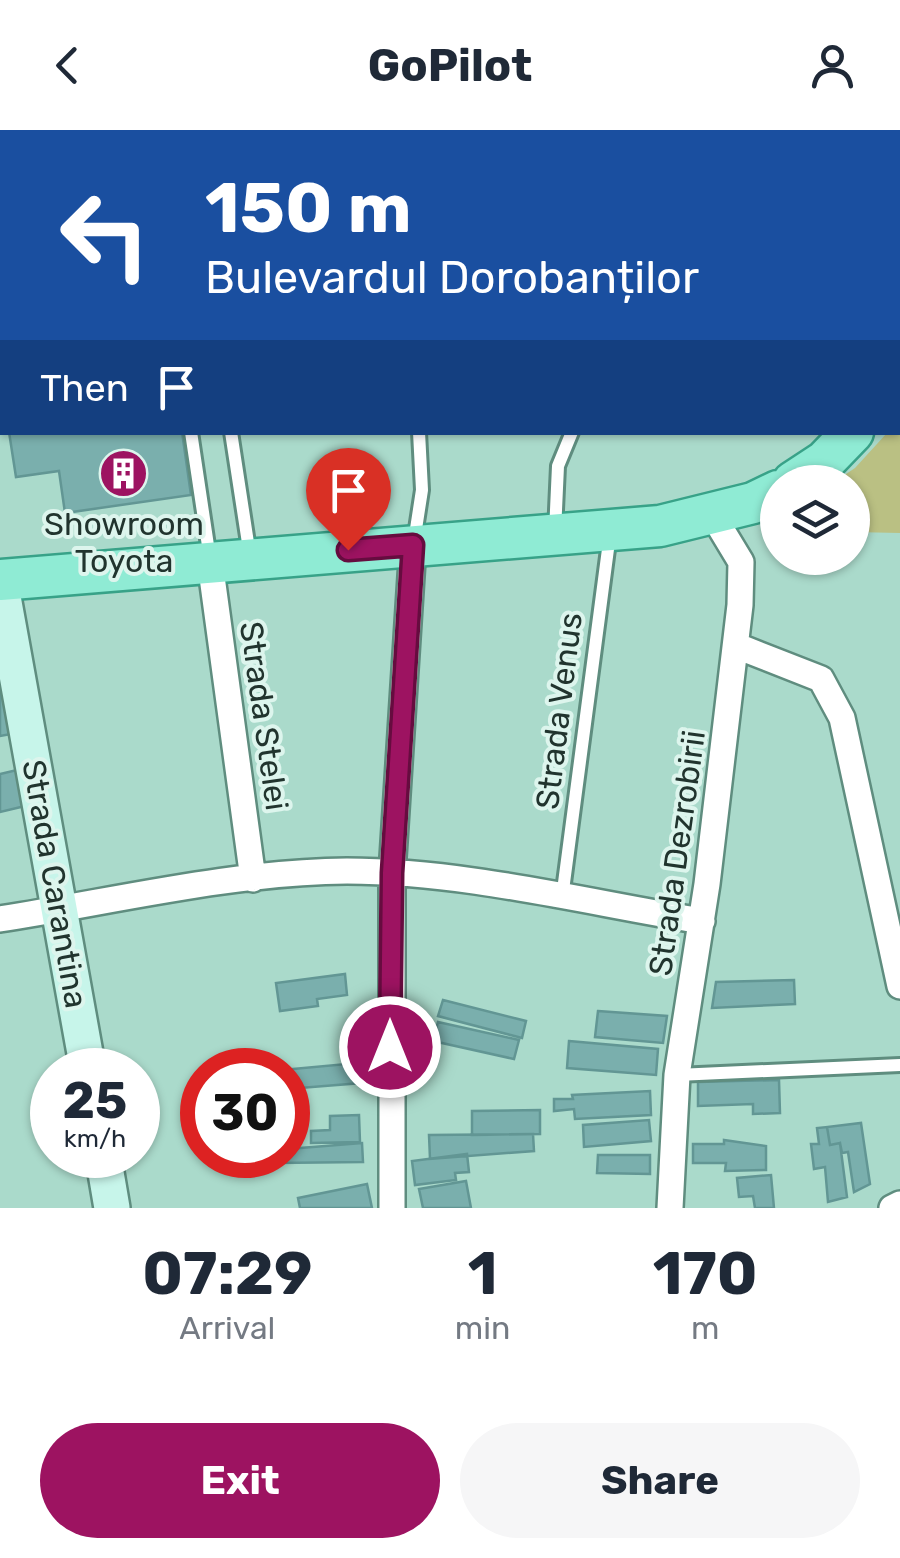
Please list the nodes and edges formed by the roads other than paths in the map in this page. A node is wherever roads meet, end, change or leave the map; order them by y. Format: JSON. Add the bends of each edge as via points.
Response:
{"nodes":[{"id":1,"x":191,"y":435,"type":"edge"},
{"id":2,"x":230,"y":435,"type":"edge"},
{"id":3,"x":419,"y":435,"type":"edge"},
{"id":4,"x":571,"y":435,"type":"edge"},
{"id":5,"x":850,"y":435,"type":"edge"},
{"id":6,"x":818,"y":465,"type":"edge"},
{"id":7,"x":760,"y":497,"type":"edge"},
{"id":8,"x":712,"y":514,"type":"junction"},
{"id":9,"x":610,"y":531,"type":"junction"},
{"id":10,"x":555,"y":534,"type":"junction"},
{"id":11,"x":413,"y":545,"type":"junction"},
{"id":12,"x":250,"y":558,"type":"junction"},
{"id":13,"x":210,"y":562,"type":"junction"},
{"id":14,"x":0,"y":580,"type":"edge"},
{"id":15,"x":736,"y":646,"type":"junction"},
{"id":16,"x":392,"y":873,"type":"junction"},
{"id":17,"x":253,"y":879,"type":"junction"},
{"id":18,"x":562,"y":898,"type":"junction"},
{"id":19,"x":59,"y":910,"type":"junction"},
{"id":20,"x":0,"y":919,"type":"edge"},
{"id":21,"x":702,"y":921,"type":"junction"},
{"id":22,"x":900,"y":986,"type":"edge"},
{"id":23,"x":84,"y":1048,"type":"edge"},
{"id":24,"x":900,"y":1065,"type":"edge"},
{"id":25,"x":677,"y":1075,"type":"junction"},
{"id":26,"x":106,"y":1178,"type":"edge"},
{"id":27,"x":900,"y":1204,"type":"edge"},
{"id":28,"x":112,"y":1208,"type":"edge"},
{"id":29,"x":392,"y":1208,"type":"edge"},
{"id":30,"x":670,"y":1208,"type":"edge"},
{"id":31,"x":892,"y":1208,"type":"edge"}],
"edges":[{"from":1,"to":13,"type":"lane"},
{"from":2,"to":12,"type":"lane"},
{"from":3,"to":11,"type":"lane","via":[[422,490]]},
{"from":4,"to":10,"type":"lane","via":[[558,466]]},
{"from":5,"to":6,"type":"main road"},
{"from":7,"to":8,"type":"main road"},
{"from":8,"to":9,"type":"main road"},
{"from":8,"to":15,"type":"street","name":"Strada Dezrobirii","via":[[740,562]]},
{"from":9,"to":10,"type":"main road"},
{"from":9,"to":18,"type":"lane","name":"Strada Venus"},
{"from":10,"to":11,"type":"main road"},
{"from":11,"to":12,"type":"main road"},
{"from":11,"to":16,"type":"street"},
{"from":12,"to":13,"type":"main road"},
{"from":13,"to":14,"type":"main road"},
{"from":13,"to":17,"type":"street","name":"Strada Stelei"},
{"from":14,"to":19,"type":"main road","name":"Strada Carantina"},
{"from":15,"to":21,"type":"street","name":"Strada Dezrobirii"},
{"from":15,"to":22,"type":"street","via":[[821,679],[842,718]]},
{"from":16,"to":17,"type":"street"},
{"from":16,"to":18,"type":"street"},
{"from":16,"to":29,"type":"street"},
{"from":17,"to":19,"type":"street"},
{"from":18,"to":21,"type":"street"},
{"from":19,"to":20,"type":"street"},
{"from":19,"to":23,"type":"main road","name":"Strada Carantina"},
{"from":21,"to":25,"type":"street","name":"Strada Dezrobirii"},
{"from":24,"to":25,"type":"lane"},
{"from":25,"to":30,"type":"street","name":"Strada Dezrobirii"},
{"from":26,"to":28,"type":"main road"},
{"from":27,"to":31,"type":"street"}]}
